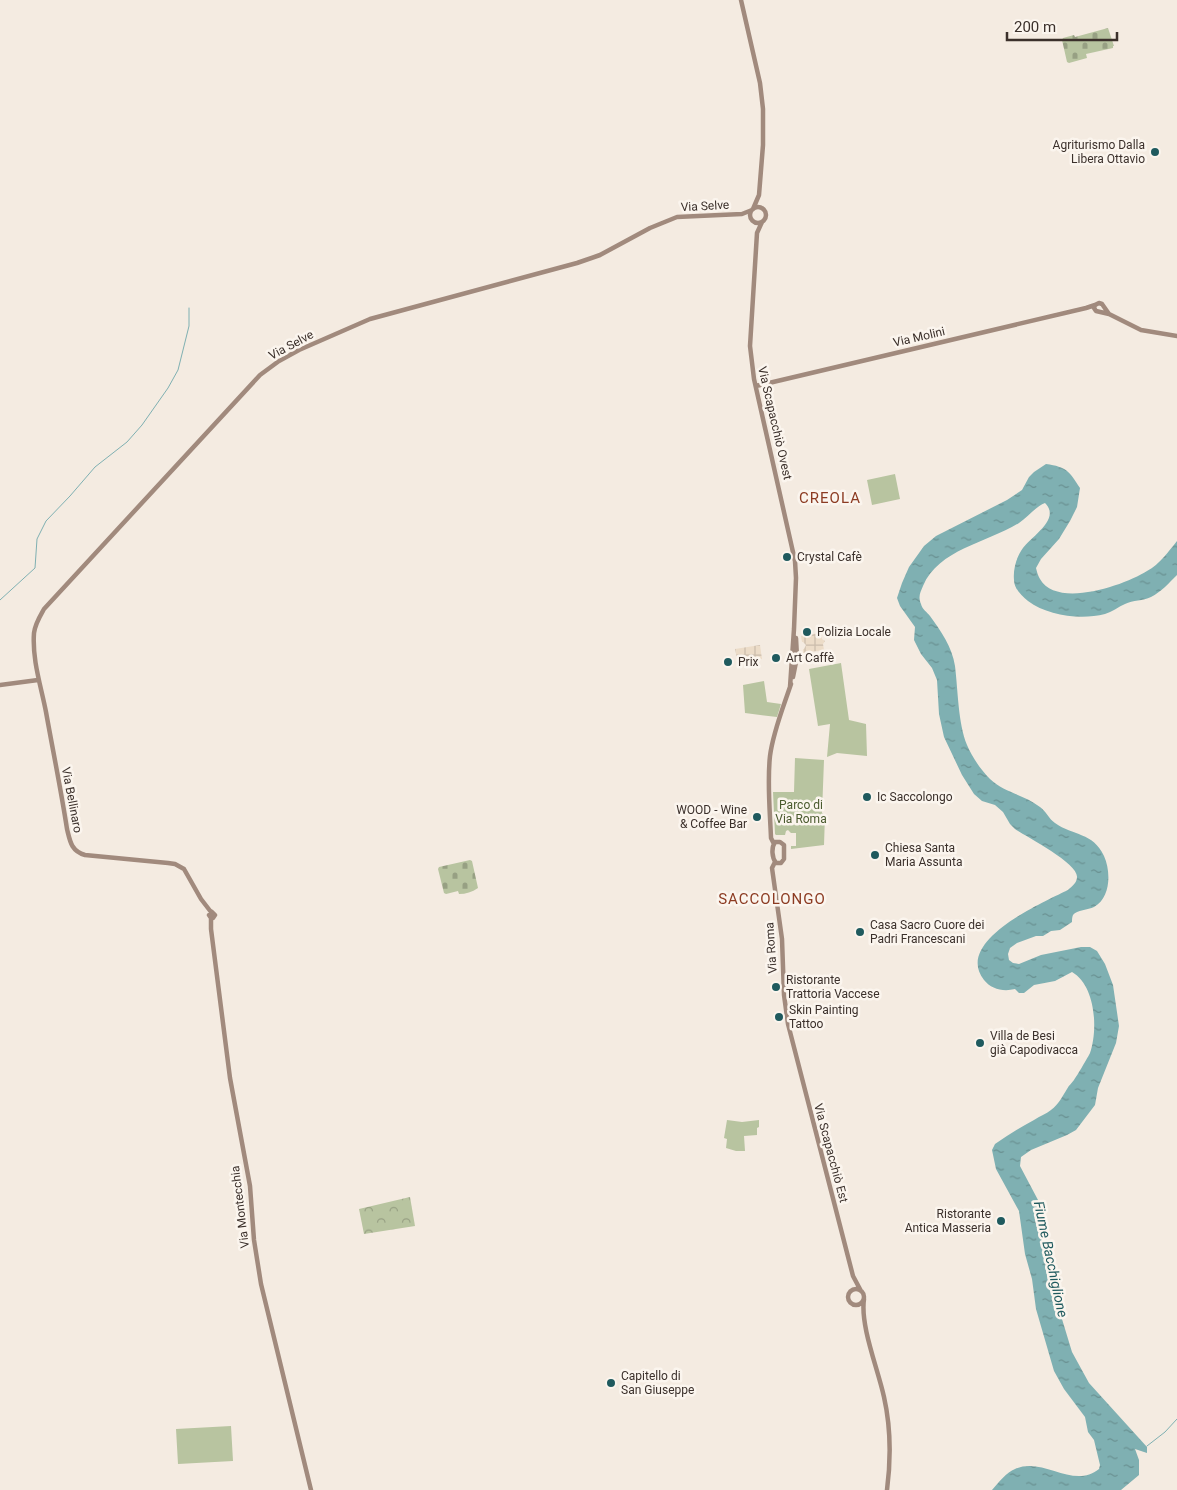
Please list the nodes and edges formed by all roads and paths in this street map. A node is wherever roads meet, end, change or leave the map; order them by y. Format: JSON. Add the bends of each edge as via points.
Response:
{"nodes":[{"id":1,"x":741,"y":0,"type":"edge"},
{"id":2,"x":759,"y":195,"type":"junction"},
{"id":3,"x":753,"y":210,"type":"junction"},
{"id":4,"x":764,"y":211,"type":"junction"},
{"id":5,"x":742,"y":214,"type":"junction"},
{"id":6,"x":752,"y":220,"type":"junction"},
{"id":7,"x":762,"y":222,"type":"junction"},
{"id":8,"x":757,"y":233,"type":"junction"},
{"id":9,"x":1177,"y":336,"type":"edge"},
{"id":10,"x":756,"y":386,"type":"junction"},
{"id":11,"x":38,"y":680,"type":"junction"},
{"id":12,"x":0,"y":685,"type":"edge"},
{"id":13,"x":774,"y":844,"type":"junction"},
{"id":14,"x":775,"y":862,"type":"junction"},
{"id":15,"x":211,"y":918,"type":"joint"},
{"id":16,"x":790,"y":1034,"type":"joint"},
{"id":17,"x":853,"y":1276,"type":"junction"},
{"id":18,"x":861,"y":1291,"type":"junction"},
{"id":19,"x":850,"y":1292,"type":"junction"},
{"id":20,"x":864,"y":1299,"type":"junction"},
{"id":21,"x":853,"y":1305,"type":"junction"},
{"id":22,"x":864,"y":1320,"type":"junction"},
{"id":23,"x":311,"y":1490,"type":"edge"},
{"id":24,"x":887,"y":1490,"type":"edge"}],
"edges":[{"from":1,"to":2,"type":"street","name":"Via Scapacchiò Ovest","via":[[763,109]]},
{"from":2,"to":3,"type":"street","name":"Via Scapacchiò Ovest"},
{"from":2,"to":4,"type":"street","name":"Via Scapacchiò Ovest"},
{"from":3,"to":4,"type":"street","via":[[760,208]]},
{"from":3,"to":5,"type":"street","name":"Via Selve"},
{"from":3,"to":6,"type":"street","name":"Via Scapacchiò Ovest","via":[[750,214]]},
{"from":4,"to":7,"type":"street","name":"Via Scapacchiò Ovest"},
{"from":5,"to":6,"type":"street","name":"Via Selve"},
{"from":5,"to":11,"type":"street","name":"Via Selve","via":[[677,217],[599,256],[370,319],[279,361],[260,376],[44,608],[34,633]]},
{"from":6,"to":7,"type":"street"},
{"from":6,"to":8,"type":"street","name":"Via Scapacchiò Ovest"},
{"from":7,"to":8,"type":"street","name":"Via Scapacchiò Ovest"},
{"from":8,"to":10,"type":"street","name":"Via Scapacchiò Ovest","via":[[750,346]]},
{"from":9,"to":10,"type":"street","name":"Via Molini","via":[[1141,330],[1099,308],[1086,308]]},
{"from":10,"to":13,"type":"street","name":"Via Scapacchiò Ovest","via":[[796,578],[790,687],[770,757],[771,838]]},
{"from":11,"to":12,"type":"street"},
{"from":11,"to":15,"type":"street","name":"Via Bellinaro","via":[[74,850],[92,856],[180,865],[200,899],[214,913],[214,918]]},
{"from":13,"to":14,"type":"street","name":"Via Roma"},
{"from":13,"to":14,"type":"street","via":[[780,842],[784,847],[783,861]]},
{"from":14,"to":16,"type":"street","name":"Via Roma","via":[[772,871]]},
{"from":15,"to":23,"type":"street","name":"Via Montecchia","via":[[225,1044],[250,1186],[257,1260]]},
{"from":16,"to":17,"type":"street","name":"Via Scapacchiò Est"},
{"from":17,"to":18,"type":"street","name":"Via Scapacchiò Est"},
{"from":17,"to":19,"type":"street","name":"Via Scapacchiò Est"},
{"from":18,"to":19,"type":"street"},
{"from":18,"to":20,"type":"street","name":"Via Scapacchiò Est"},
{"from":19,"to":21,"type":"street","name":"Via Scapacchiò Est","via":[[848,1296]]},
{"from":20,"to":21,"type":"street"},
{"from":20,"to":22,"type":"street","name":"Via Scapacchiò Est"},
{"from":21,"to":22,"type":"street","name":"Via Scapacchiò Est"},
{"from":22,"to":24,"type":"street","name":"Via Scapacchiò Est","via":[[888,1420],[890,1458]]}]}
